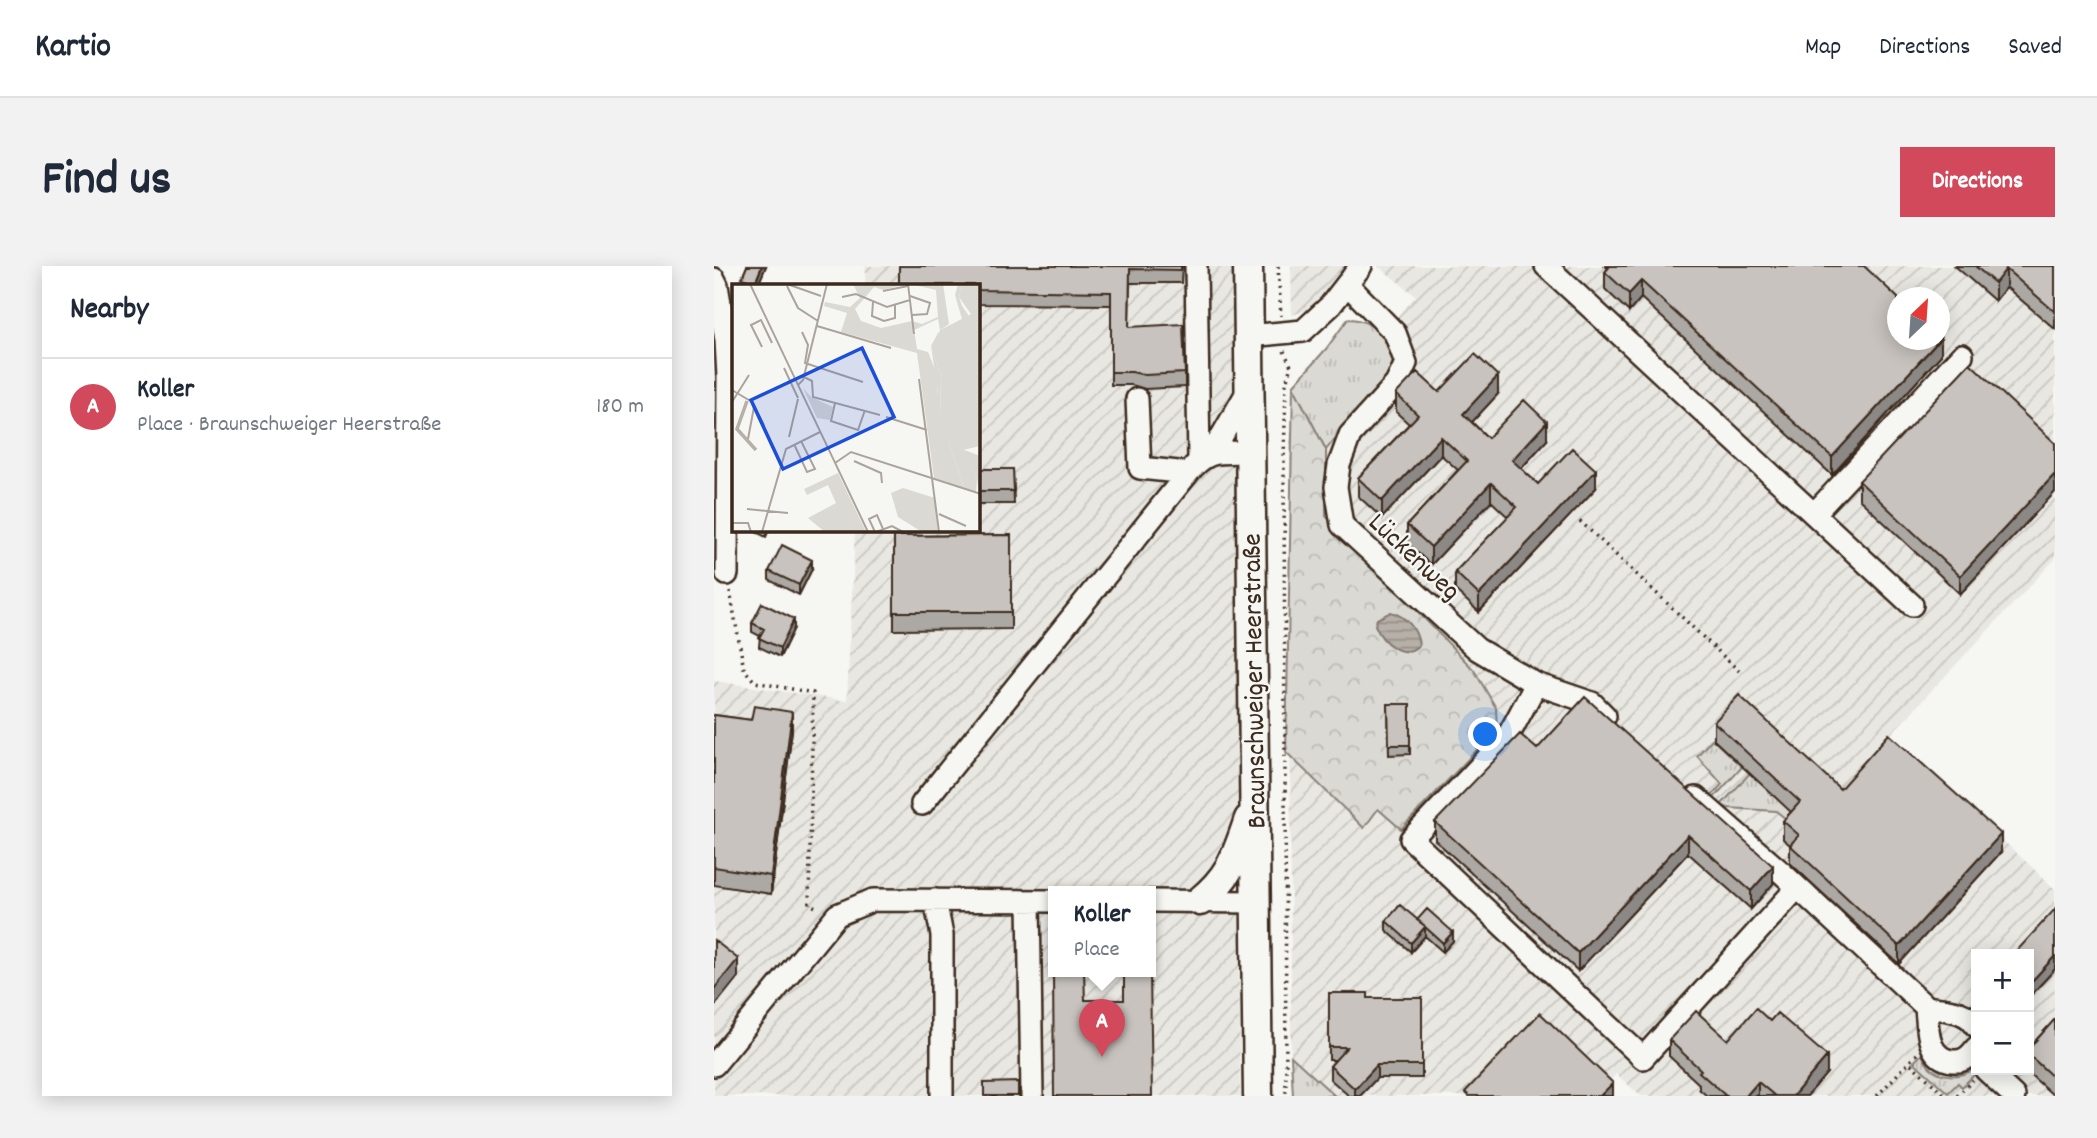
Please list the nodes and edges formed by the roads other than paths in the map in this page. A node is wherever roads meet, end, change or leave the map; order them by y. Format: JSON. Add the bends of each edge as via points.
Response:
{"nodes":[{"id":1,"x":1196,"y":266,"type":"edge"},
{"id":2,"x":1248,"y":266,"type":"edge"},
{"id":3,"x":1361,"y":266,"type":"edge"},
{"id":4,"x":1546,"y":266,"type":"edge"},
{"id":5,"x":714,"y":279,"type":"edge"},
{"id":6,"x":1347,"y":284,"type":"junction"},
{"id":7,"x":1248,"y":336,"type":"junction"},
{"id":8,"x":720,"y":346,"type":"edge"},
{"id":9,"x":1962,"y":355,"type":"dead end"},
{"id":10,"x":1249,"y":389,"type":"junction"},
{"id":11,"x":1137,"y":399,"type":"dead end"},
{"id":12,"x":1249,"y":452,"type":"junction"},
{"id":13,"x":1200,"y":462,"type":"junction"},
{"id":14,"x":1814,"y":514,"type":"junction"},
{"id":15,"x":727,"y":575,"type":"road end"},
{"id":16,"x":1912,"y":605,"type":"dead end"},
{"id":17,"x":1536,"y":684,"type":"junction"},
{"id":18,"x":1620,"y":729,"type":"edge"},
{"id":19,"x":1685,"y":788,"type":"edge"},
{"id":20,"x":922,"y":804,"type":"dead end"},
{"id":21,"x":1254,"y":804,"type":"junction"},
{"id":22,"x":1797,"y":888,"type":"junction"},
{"id":23,"x":935,"y":901,"type":"junction"},
{"id":24,"x":1029,"y":901,"type":"junction"},
{"id":25,"x":1048,"y":901,"type":"edge"},
{"id":26,"x":1156,"y":901,"type":"edge"},
{"id":27,"x":1200,"y":901,"type":"junction"},
{"id":28,"x":1256,"y":902,"type":"junction"},
{"id":29,"x":1926,"y":1007,"type":"junction"},
{"id":30,"x":1971,"y":1018,"type":"edge"},
{"id":31,"x":1971,"y":1059,"type":"edge"},
{"id":32,"x":714,"y":1065,"type":"edge"},
{"id":33,"x":1994,"y":1075,"type":"edge"},
{"id":34,"x":942,"y":1096,"type":"edge"},
{"id":35,"x":1032,"y":1096,"type":"edge"},
{"id":36,"x":1258,"y":1096,"type":"edge"},
{"id":37,"x":2014,"y":1096,"type":"edge"}],
"edges":[{"from":1,"to":13,"type":"street"},
{"from":2,"to":7,"type":"main road","name":"Braunschweiger Heerstraße"},
{"from":3,"to":6,"type":"street"},
{"from":4,"to":14,"type":"street"},
{"from":5,"to":8,"type":"street"},
{"from":6,"to":7,"type":"street","via":[[1303,331]]},
{"from":6,"to":17,"type":"street","name":"Lückenweg","via":[[1395,333],[1406,363],[1396,384],[1350,435],[1336,487],[1342,525],[1477,649]]},
{"from":7,"to":10,"type":"main road","name":"Braunschweiger Heerstraße"},
{"from":8,"to":15,"type":"street","via":[[728,377]]},
{"from":9,"to":14,"type":"street"},
{"from":10,"to":12,"type":"main road","name":"Braunschweiger Heerstraße"},
{"from":10,"to":13,"type":"street"},
{"from":11,"to":13,"type":"street","via":[[1140,468]]},
{"from":12,"to":13,"type":"street"},
{"from":12,"to":21,"type":"main road","name":"Braunschweiger Heerstraße"},
{"from":13,"to":20,"type":"street"},
{"from":14,"to":16,"type":"street"},
{"from":17,"to":18,"type":"street","via":[[1592,704]]},
{"from":17,"to":22,"type":"street","via":[[1507,738],[1411,839],[1643,1058]]},
{"from":19,"to":22,"type":"street"},
{"from":21,"to":27,"type":"main road","via":[[1227,874]]},
{"from":21,"to":28,"type":"main road","name":"Braunschweiger Heerstraße"},
{"from":22,"to":29,"type":"street"},
{"from":23,"to":24,"type":"street"},
{"from":23,"to":32,"type":"street","via":[[873,900],[837,915]]},
{"from":23,"to":34,"type":"street","via":[[942,935]]},
{"from":24,"to":25,"type":"street"},
{"from":24,"to":35,"type":"street"},
{"from":26,"to":27,"type":"street"},
{"from":27,"to":28,"type":"street"},
{"from":28,"to":36,"type":"main road","name":"Braunschweiger Heerstraße"},
{"from":29,"to":30,"type":"street"},
{"from":29,"to":31,"type":"street","via":[[1936,1053],[1949,1061]]},
{"from":33,"to":37,"type":"street"}]}
